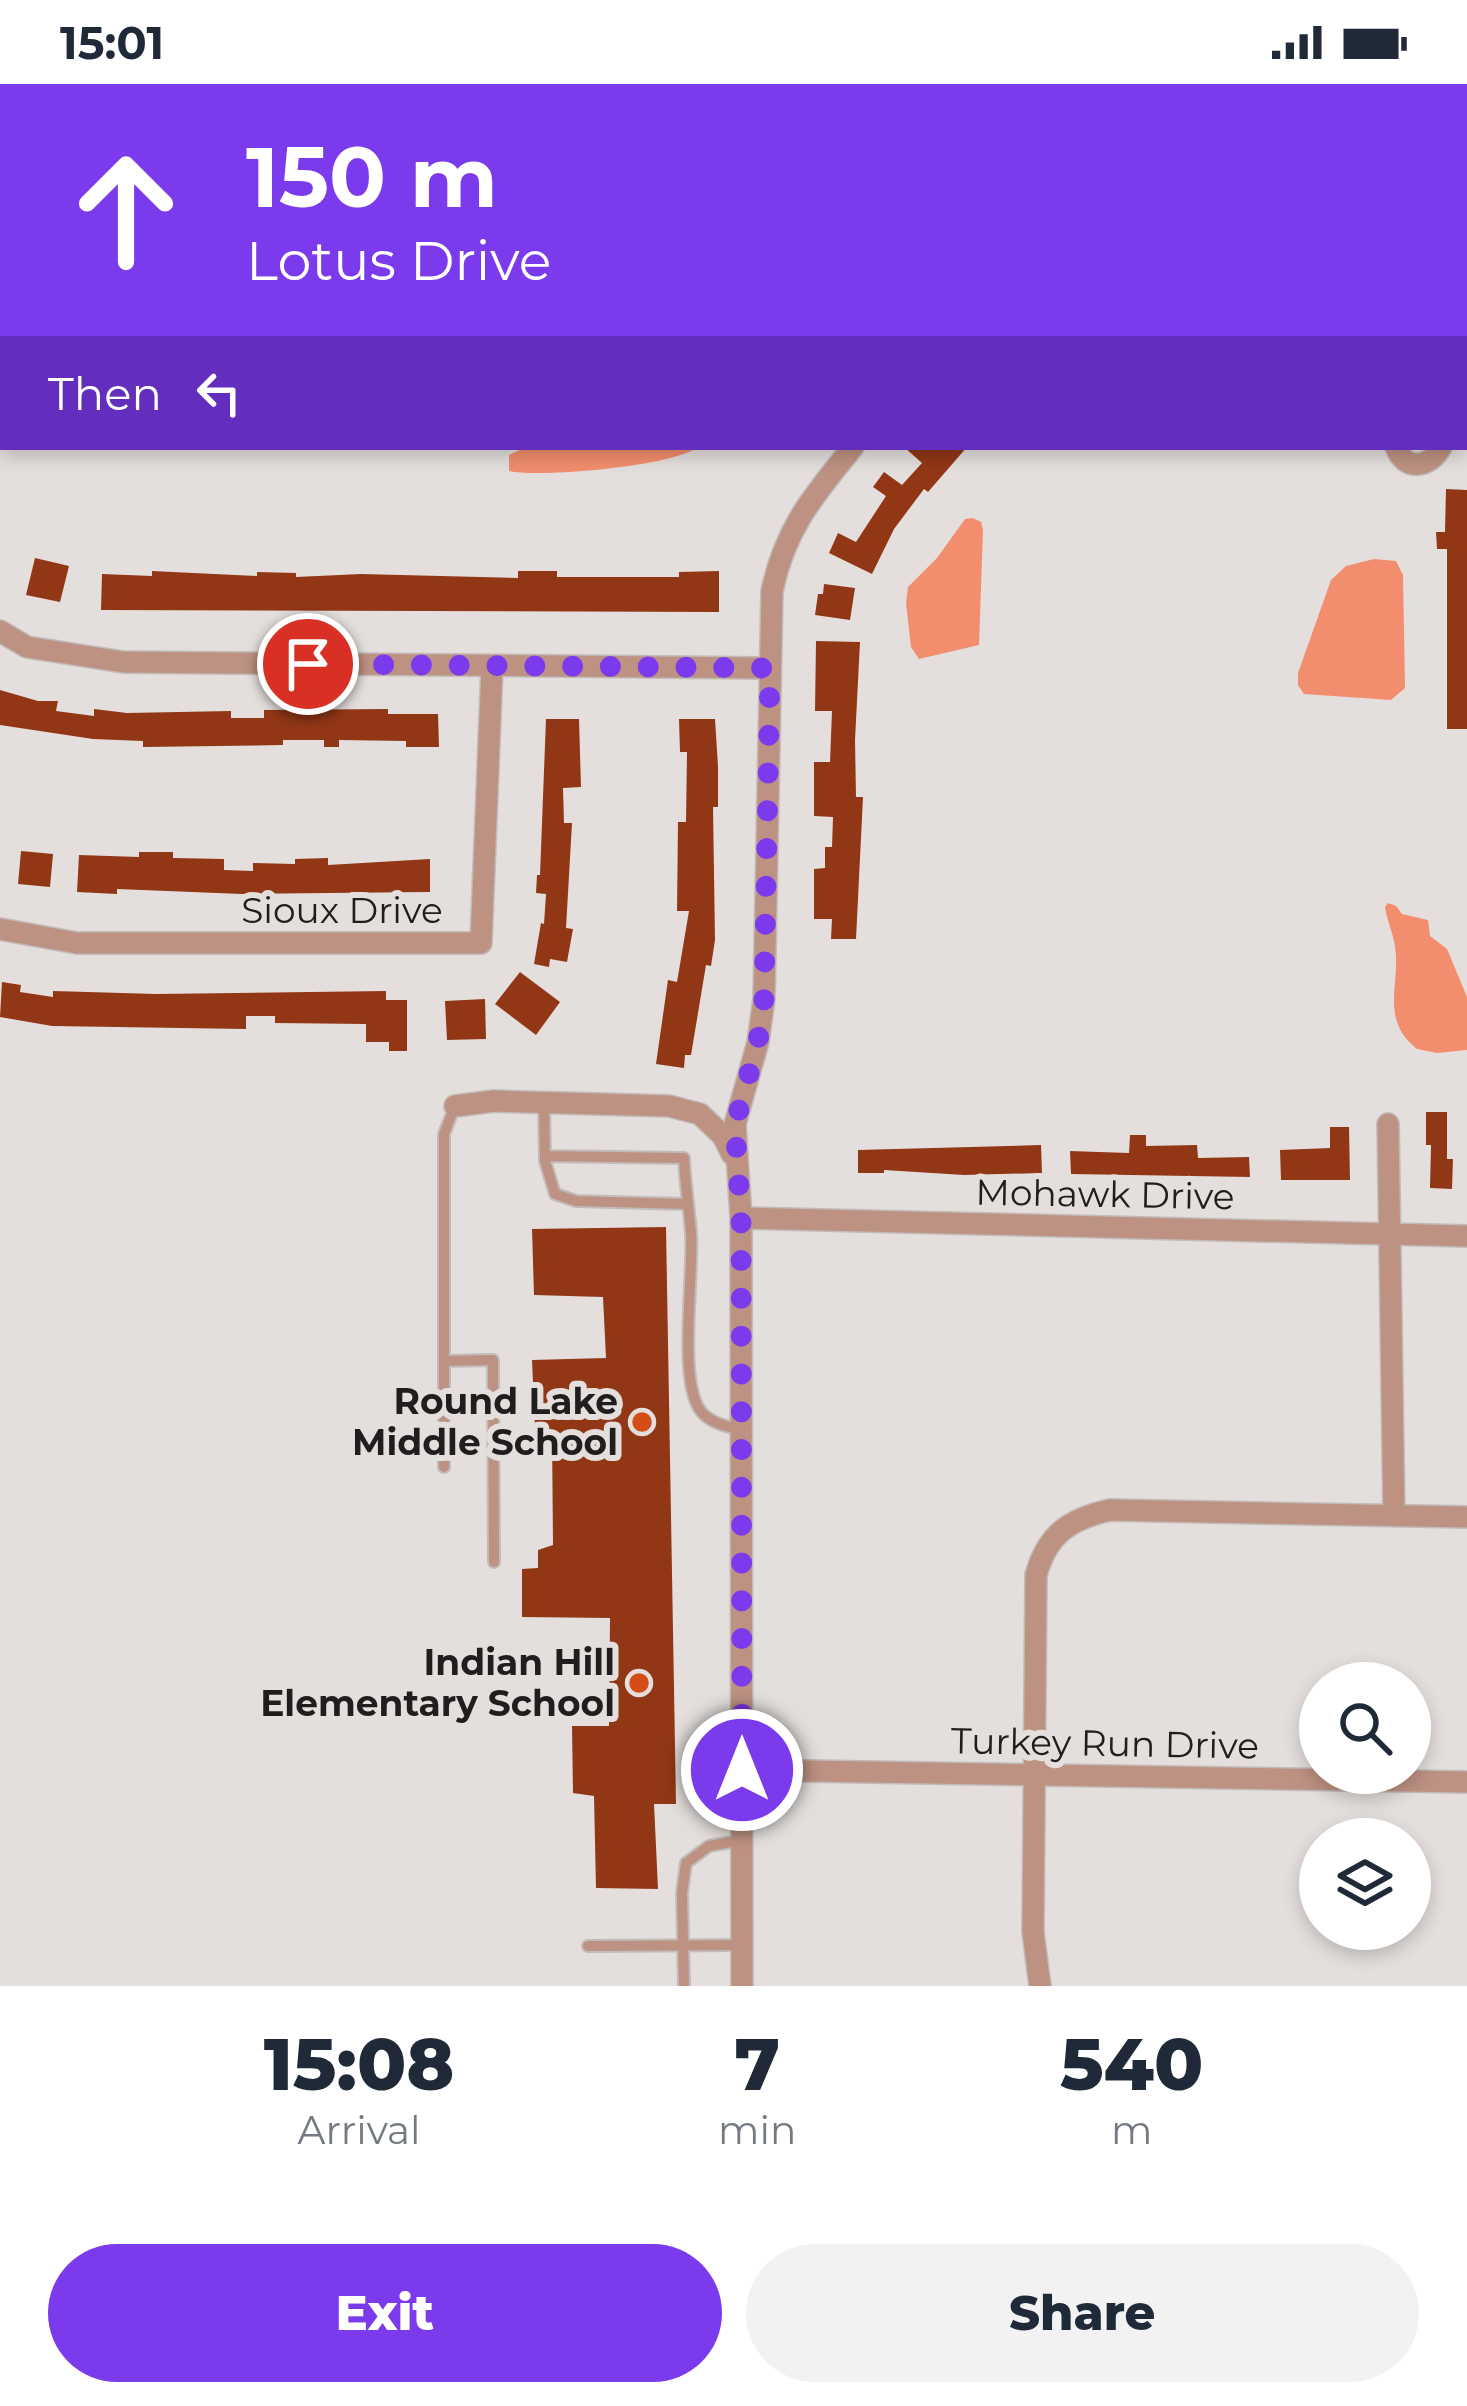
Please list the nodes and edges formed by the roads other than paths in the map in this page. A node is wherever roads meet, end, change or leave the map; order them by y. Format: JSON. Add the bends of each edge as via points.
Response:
{"nodes":[{"id":1,"x":851,"y":450,"type":"edge"},
{"id":2,"x":1398,"y":450,"type":"edge"},
{"id":3,"x":1438,"y":450,"type":"edge"},
{"id":4,"x":0,"y":631,"type":"edge"},
{"id":5,"x":492,"y":667,"type":"junction"},
{"id":6,"x":770,"y":668,"type":"junction"},
{"id":7,"x":0,"y":929,"type":"edge"},
{"id":8,"x":544,"y":1103,"type":"junction"},
{"id":9,"x":455,"y":1106,"type":"joint"},
{"id":10,"x":1388,"y":1124,"type":"dead end"},
{"id":11,"x":545,"y":1156,"type":"junction"},
{"id":12,"x":736,"y":1160,"type":"junction"},
{"id":13,"x":686,"y":1204,"type":"junction"},
{"id":14,"x":741,"y":1218,"type":"junction"},
{"id":15,"x":1390,"y":1234,"type":"junction"},
{"id":16,"x":1467,"y":1236,"type":"edge"},
{"id":17,"x":444,"y":1360,"type":"junction"},
{"id":18,"x":741,"y":1430,"type":"junction"},
{"id":19,"x":444,"y":1467,"type":"dead end"},
{"id":20,"x":1394,"y":1516,"type":"junction"},
{"id":21,"x":1467,"y":1517,"type":"edge"},
{"id":22,"x":494,"y":1562,"type":"dead end"},
{"id":23,"x":742,"y":1770,"type":"junction"},
{"id":24,"x":1036,"y":1775,"type":"junction"},
{"id":25,"x":1467,"y":1782,"type":"edge"},
{"id":26,"x":742,"y":1840,"type":"junction"},
{"id":27,"x":742,"y":1945,"type":"junction"},
{"id":28,"x":588,"y":1946,"type":"dead end"},
{"id":29,"x":683,"y":1946,"type":"junction"},
{"id":30,"x":684,"y":1986,"type":"edge"},
{"id":31,"x":742,"y":1986,"type":"edge"},
{"id":32,"x":1040,"y":1986,"type":"edge"}],
"edges":[{"from":1,"to":6,"type":"street","via":[[804,506],[778,563]]},
{"from":2,"to":3,"type":"street","via":[[1413,466]]},
{"from":4,"to":5,"type":"street","via":[[27,647],[122,662]]},
{"from":5,"to":6,"type":"street"},
{"from":5,"to":7,"type":"street","name":"Sioux Drive","via":[[481,944],[77,944]]},
{"from":6,"to":12,"type":"street","via":[[764,999],[735,1124]]},
{"from":8,"to":9,"type":"street"},
{"from":8,"to":11,"type":"lane"},
{"from":8,"to":12,"type":"street","via":[[700,1114]]},
{"from":9,"to":17,"type":"lane","via":[[444,1134]]},
{"from":10,"to":15,"type":"street"},
{"from":11,"to":13,"type":"lane","via":[[555,1194],[576,1202]]},
{"from":11,"to":13,"type":"lane","via":[[684,1158]]},
{"from":12,"to":14,"type":"street"},
{"from":13,"to":18,"type":"lane","via":[[698,1408]]},
{"from":14,"to":15,"type":"street","name":"Mohawk Drive"},
{"from":14,"to":18,"type":"street"},
{"from":15,"to":16,"type":"street","name":"Mohawk Drive"},
{"from":15,"to":20,"type":"street"},
{"from":17,"to":19,"type":"lane"},
{"from":17,"to":22,"type":"lane","via":[[493,1360]]},
{"from":18,"to":23,"type":"street"},
{"from":20,"to":21,"type":"street"},
{"from":20,"to":24,"type":"street","via":[[1109,1510],[1059,1530],[1036,1575]]},
{"from":23,"to":24,"type":"street","name":"Turkey Run Drive"},
{"from":23,"to":26,"type":"street"},
{"from":24,"to":25,"type":"street","name":"Turkey Run Drive"},
{"from":24,"to":32,"type":"street"},
{"from":26,"to":27,"type":"street"},
{"from":26,"to":29,"type":"lane","via":[[709,1846],[686,1863]]},
{"from":27,"to":29,"type":"lane"},
{"from":27,"to":31,"type":"street"},
{"from":28,"to":29,"type":"lane"},
{"from":29,"to":30,"type":"lane"}]}
